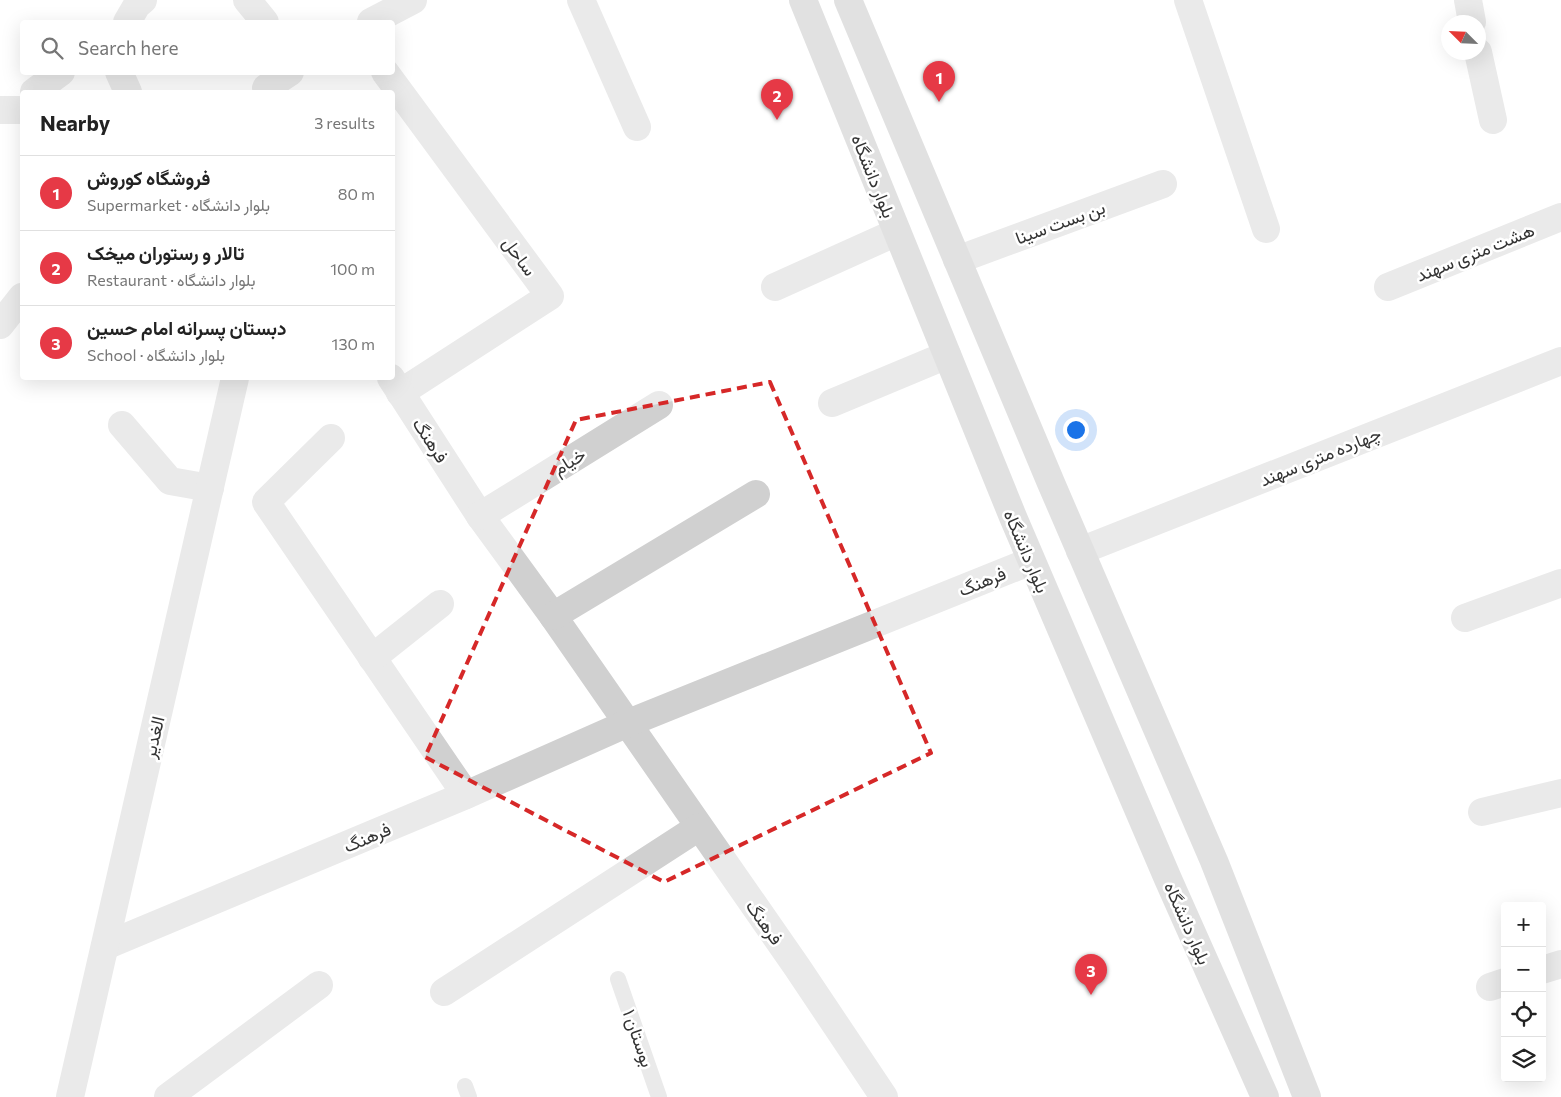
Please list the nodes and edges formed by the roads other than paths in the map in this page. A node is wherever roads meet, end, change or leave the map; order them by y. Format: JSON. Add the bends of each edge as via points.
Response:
{"nodes":[{"id":1,"x":143,"y":0,"type":"edge"},
{"id":2,"x":247,"y":0,"type":"edge"},
{"id":3,"x":414,"y":0,"type":"edge"},
{"id":4,"x":581,"y":0,"type":"edge"},
{"id":5,"x":802,"y":0,"type":"edge"},
{"id":6,"x":848,"y":0,"type":"edge"},
{"id":7,"x":1188,"y":0,"type":"edge"},
{"id":8,"x":1468,"y":0,"type":"edge"},
{"id":9,"x":1471,"y":15,"type":"edge"},
{"id":10,"x":128,"y":20,"type":"edge"},
{"id":11,"x":263,"y":20,"type":"edge"},
{"id":12,"x":375,"y":20,"type":"edge"},
{"id":13,"x":1480,"y":60,"type":"edge"},
{"id":14,"x":57,"y":75,"type":"edge"},
{"id":15,"x":120,"y":75,"type":"edge"},
{"id":16,"x":284,"y":75,"type":"edge"},
{"id":17,"x":387,"y":75,"type":"edge"},
{"id":18,"x":267,"y":84,"type":"edge"},
{"id":19,"x":37,"y":90,"type":"edge"},
{"id":20,"x":127,"y":90,"type":"edge"},
{"id":21,"x":1493,"y":120,"type":"dead end"},
{"id":22,"x":637,"y":127,"type":"dead end"},
{"id":23,"x":1163,"y":184,"type":"dead end"},
{"id":24,"x":1561,"y":217,"type":"edge"},
{"id":25,"x":1266,"y":229,"type":"dead end"},
{"id":26,"x":897,"y":232,"type":"junction"},
{"id":27,"x":957,"y":260,"type":"junction"},
{"id":28,"x":775,"y":287,"type":"dead end"},
{"id":29,"x":1388,"y":287,"type":"dead end"},
{"id":30,"x":20,"y":300,"type":"edge"},
{"id":31,"x":0,"y":325,"type":"edge"},
{"id":32,"x":947,"y":355,"type":"junction"},
{"id":33,"x":1561,"y":361,"type":"edge"},
{"id":34,"x":235,"y":380,"type":"edge"},
{"id":35,"x":396,"y":385,"type":"edge"},
{"id":36,"x":832,"y":403,"type":"dead end"},
{"id":37,"x":659,"y":405,"type":"dead end"},
{"id":38,"x":122,"y":425,"type":"dead end"},
{"id":39,"x":331,"y":438,"type":"dead end"},
{"id":40,"x":210,"y":488,"type":"junction"},
{"id":41,"x":756,"y":494,"type":"dead end"},
{"id":42,"x":480,"y":516,"type":"junction"},
{"id":43,"x":1080,"y":551,"type":"junction"},
{"id":44,"x":1031,"y":561,"type":"junction"},
{"id":45,"x":1561,"y":583,"type":"edge"},
{"id":46,"x":440,"y":604,"type":"dead end"},
{"id":47,"x":553,"y":616,"type":"junction"},
{"id":48,"x":1465,"y":618,"type":"dead end"},
{"id":49,"x":372,"y":658,"type":"junction"},
{"id":50,"x":626,"y":724,"type":"junction"},
{"id":51,"x":1561,"y":793,"type":"edge"},
{"id":52,"x":466,"y":795,"type":"junction"},
{"id":53,"x":1482,"y":812,"type":"dead end"},
{"id":54,"x":699,"y":827,"type":"junction"},
{"id":55,"x":105,"y":946,"type":"junction"},
{"id":56,"x":1561,"y":964,"type":"edge"},
{"id":57,"x":1546,"y":969,"type":"edge"},
{"id":58,"x":618,"y":979,"type":"dead end"},
{"id":59,"x":319,"y":985,"type":"dead end"},
{"id":60,"x":444,"y":992,"type":"dead end"},
{"id":61,"x":76,"y":1090,"type":"edge"},
{"id":62,"x":168,"y":1097,"type":"edge"},
{"id":63,"x":659,"y":1097,"type":"edge"},
{"id":64,"x":884,"y":1097,"type":"edge"},
{"id":65,"x":1265,"y":1097,"type":"edge"},
{"id":66,"x":1307,"y":1097,"type":"edge"}],
"edges":[{"from":1,"to":10,"type":"street"},
{"from":2,"to":11,"type":"street"},
{"from":3,"to":12,"type":"street"},
{"from":4,"to":22,"type":"street"},
{"from":5,"to":26,"type":"main road","name":"بلوار دانشگاه"},
{"from":6,"to":27,"type":"main road"},
{"from":7,"to":25,"type":"street"},
{"from":8,"to":9,"type":"street"},
{"from":13,"to":21,"type":"street"},
{"from":14,"to":19,"type":"street"},
{"from":15,"to":20,"type":"street"},
{"from":16,"to":18,"type":"street"},
{"from":17,"to":35,"type":"street","name":"ساحل","via":[[550,296]]},
{"from":23,"to":27,"type":"street","name":"بن بست سینا"},
{"from":24,"to":29,"type":"street","name":"هشت متری سهند"},
{"from":26,"to":28,"type":"street"},
{"from":26,"to":32,"type":"main road","name":"بلوار دانشگاه"},
{"from":27,"to":43,"type":"main road"},
{"from":30,"to":31,"type":"street"},
{"from":32,"to":36,"type":"street"},
{"from":32,"to":44,"type":"main road","name":"بلوار دانشگاه"},
{"from":33,"to":43,"type":"street","name":"چهارده متری سهند"},
{"from":34,"to":40,"type":"street","name":"الغدیر"},
{"from":35,"to":42,"type":"street","name":"فرهنگ"},
{"from":37,"to":42,"type":"street","name":"خیام"},
{"from":38,"to":40,"type":"street","via":[[170,481]]},
{"from":39,"to":49,"type":"street","via":[[266,502]]},
{"from":40,"to":55,"type":"street","name":"الغدیر"},
{"from":41,"to":47,"type":"street"},
{"from":42,"to":47,"type":"street","name":"فرهنگ"},
{"from":43,"to":66,"type":"main road","via":[[1214,861]]},
{"from":44,"to":50,"type":"street","name":"فرهنگ"},
{"from":44,"to":65,"type":"main road","name":"بلوار دانشگاه"},
{"from":45,"to":48,"type":"street"},
{"from":46,"to":49,"type":"street"},
{"from":47,"to":50,"type":"street","name":"فرهنگ"},
{"from":49,"to":52,"type":"street"},
{"from":50,"to":52,"type":"street","name":"فرهنگ"},
{"from":50,"to":54,"type":"street","name":"فرهنگ"},
{"from":51,"to":53,"type":"street"},
{"from":52,"to":55,"type":"street","name":"فرهنگ"},
{"from":54,"to":60,"type":"street"},
{"from":54,"to":64,"type":"street","name":"فرهنگ"},
{"from":55,"to":61,"type":"street","name":"الغدیر"},
{"from":56,"to":57,"type":"street"},
{"from":58,"to":63,"type":"lane","name":"بوستان ۱"},
{"from":59,"to":62,"type":"street"}]}
